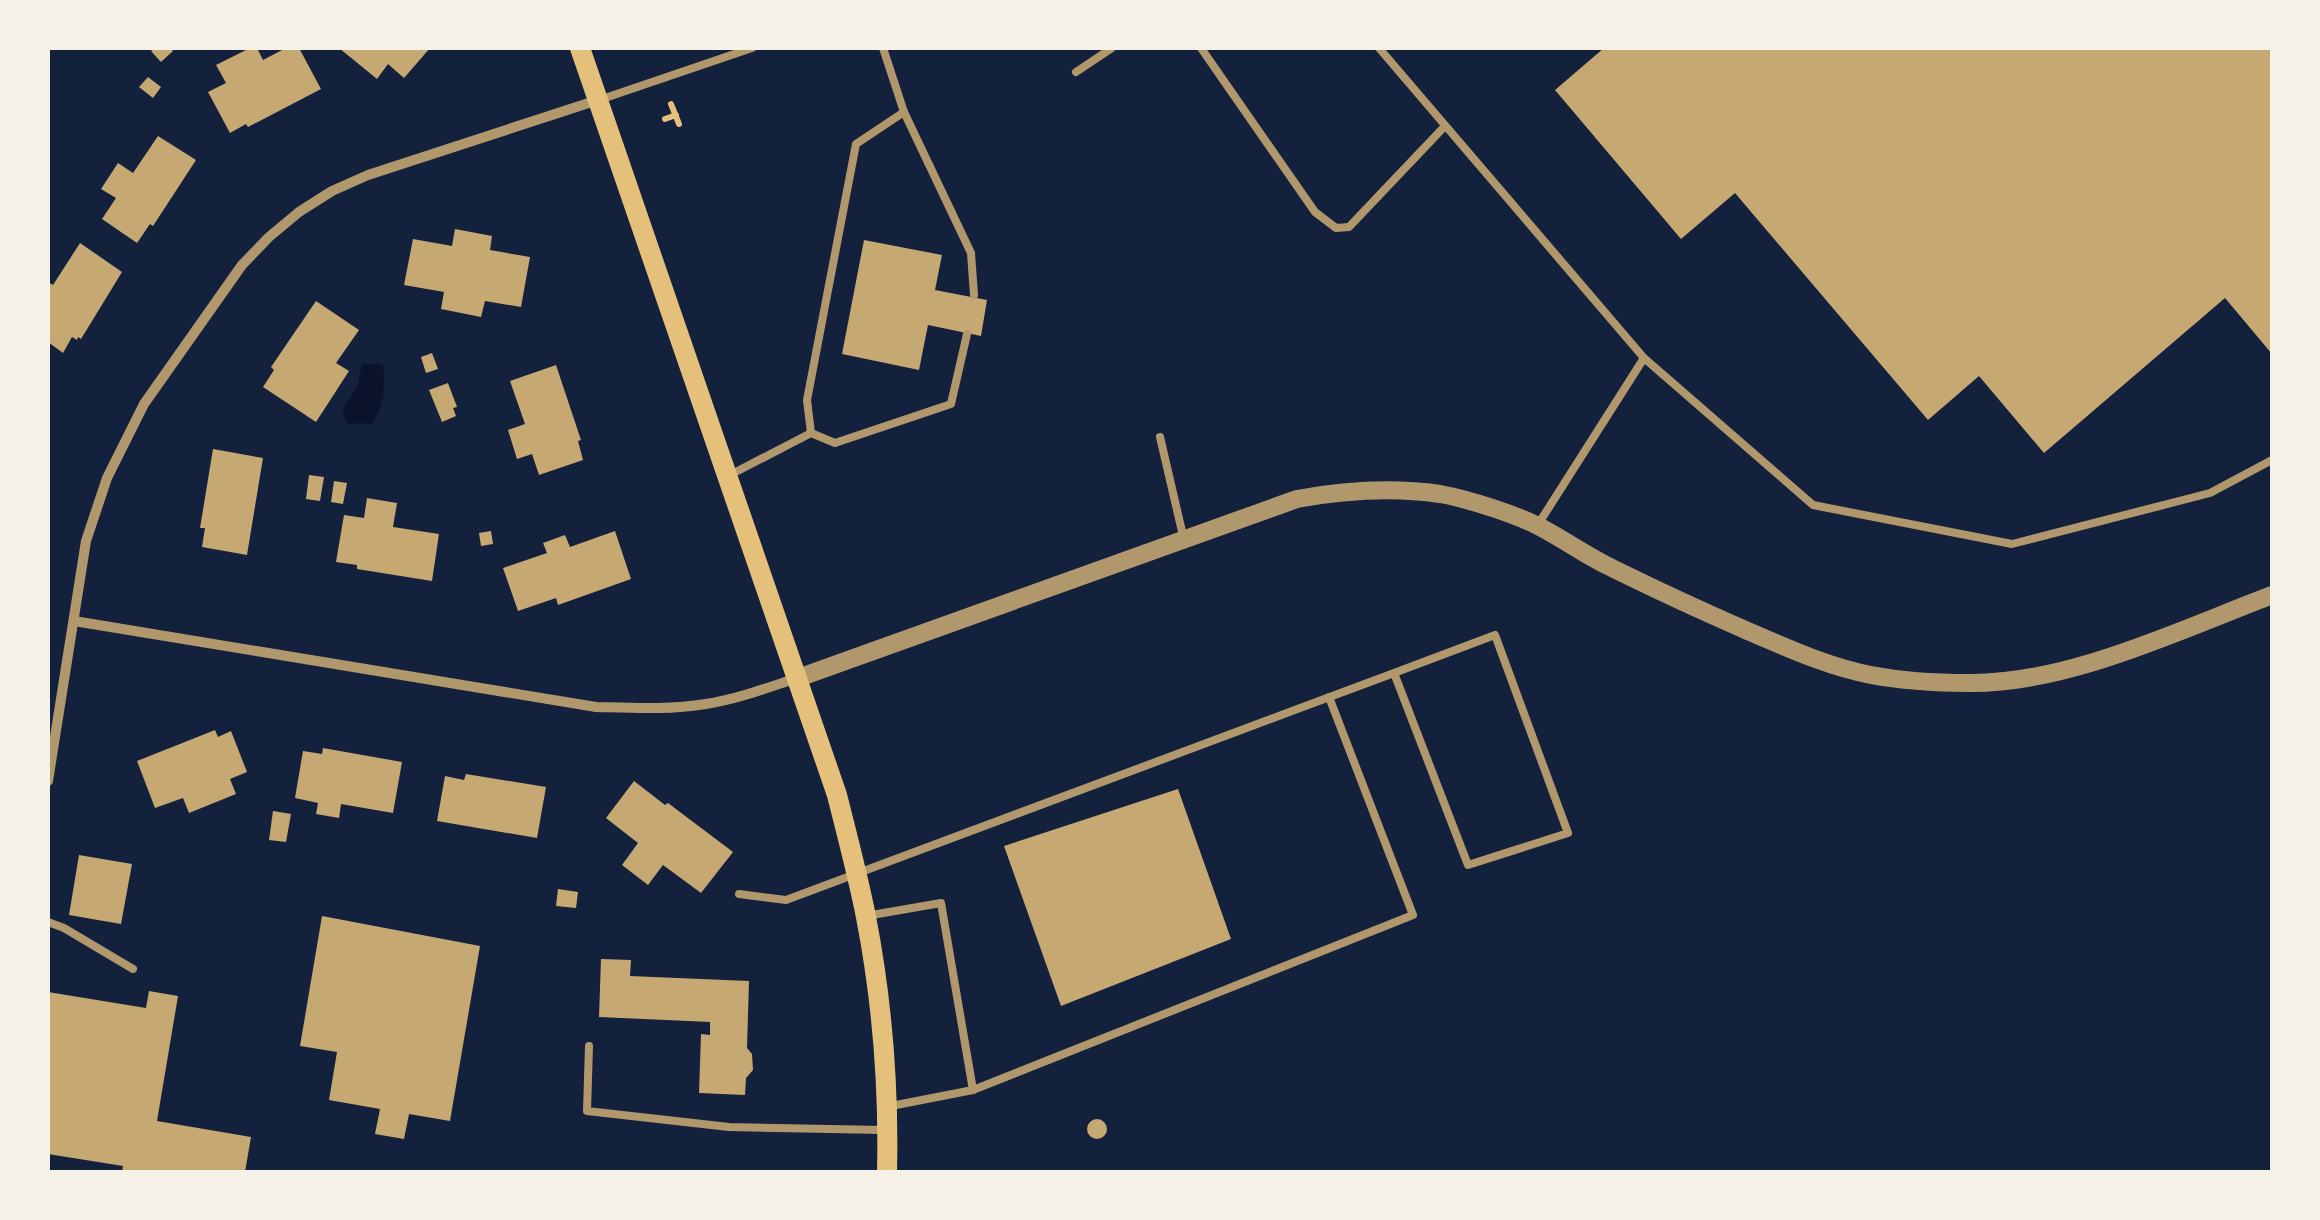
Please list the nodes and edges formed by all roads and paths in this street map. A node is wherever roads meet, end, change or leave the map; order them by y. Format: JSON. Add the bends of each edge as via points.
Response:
{"nodes":[{"id":1,"x":580,"y":48,"type":"edge"},
{"id":2,"x":752,"y":48,"type":"edge"},
{"id":3,"x":883,"y":48,"type":"edge"},
{"id":4,"x":1112,"y":48,"type":"edge"},
{"id":5,"x":1201,"y":48,"type":"edge"},
{"id":6,"x":1379,"y":48,"type":"edge"},
{"id":7,"x":1076,"y":72,"type":"dead end"},
{"id":8,"x":598,"y":100,"type":"junction"},
{"id":9,"x":671,"y":104,"type":"dead end"},
{"id":10,"x":904,"y":112,"type":"junction"},
{"id":11,"x":676,"y":115,"type":"junction"},
{"id":12,"x":666,"y":119,"type":"dead end"},
{"id":13,"x":679,"y":124,"type":"dead end"},
{"id":14,"x":1445,"y":126,"type":"junction"},
{"id":15,"x":974,"y":294,"type":"dead end"},
{"id":16,"x":967,"y":334,"type":"dead end"},
{"id":17,"x":1644,"y":358,"type":"junction"},
{"id":18,"x":811,"y":432,"type":"junction"},
{"id":19,"x":1160,"y":437,"type":"dead end"},
{"id":20,"x":2272,"y":460,"type":"edge"},
{"id":21,"x":728,"y":476,"type":"junction"},
{"id":22,"x":1537,"y":526,"type":"junction"},
{"id":23,"x":1184,"y":540,"type":"junction"},
{"id":24,"x":2272,"y":595,"type":"edge"},
{"id":25,"x":74,"y":622,"type":"junction"},
{"id":26,"x":1394,"y":672,"type":"junction"},
{"id":27,"x":798,"y":678,"type":"junction"},
{"id":28,"x":1330,"y":697,"type":"junction"},
{"id":29,"x":48,"y":781,"type":"edge"},
{"id":30,"x":856,"y":874,"type":"junction"},
{"id":31,"x":739,"y":894,"type":"dead end"},
{"id":32,"x":866,"y":916,"type":"junction"},
{"id":33,"x":48,"y":922,"type":"edge"},
{"id":34,"x":133,"y":969,"type":"dead end"},
{"id":35,"x":589,"y":1046,"type":"dead end"},
{"id":36,"x":973,"y":1090,"type":"junction"},
{"id":37,"x":887,"y":1107,"type":"junction"},
{"id":38,"x":888,"y":1131,"type":"junction"},
{"id":39,"x":887,"y":1172,"type":"edge"}],
"edges":[{"from":1,"to":8,"type":"main road"},
{"from":2,"to":8,"type":"lane"},
{"from":3,"to":10,"type":"lane"},
{"from":4,"to":7,"type":"lane"},
{"from":5,"to":14,"type":"lane","via":[[1315,212],[1336,228],[1349,227]]},
{"from":6,"to":14,"type":"lane"},
{"from":8,"to":21,"type":"main road"},
{"from":8,"to":25,"type":"street","via":[[368,175],[268,237],[144,404],[107,478],[86,541]]},
{"from":9,"to":11,"type":"path"},
{"from":10,"to":15,"type":"lane","via":[[971,253]]},
{"from":10,"to":18,"type":"lane","via":[[856,144],[807,400]]},
{"from":11,"to":12,"type":"path"},
{"from":11,"to":13,"type":"path"},
{"from":14,"to":17,"type":"lane"},
{"from":16,"to":18,"type":"lane","via":[[951,404],[835,443]]},
{"from":17,"to":20,"type":"lane","via":[[1814,505],[2012,544],[2210,493]]},
{"from":17,"to":22,"type":"lane"},
{"from":18,"to":21,"type":"lane"},
{"from":19,"to":23,"type":"lane"},
{"from":21,"to":27,"type":"main road"},
{"from":22,"to":23,"type":"street","via":[[1444,495],[1388,488],[1297,499]]},
{"from":22,"to":24,"type":"street","via":[[1686,604],[1812,659],[1930,682],[2034,677],[2092,663]]},
{"from":23,"to":27,"type":"street"},
{"from":25,"to":27,"type":"street","via":[[596,707],[706,704]]},
{"from":25,"to":29,"type":"street"},
{"from":26,"to":26,"type":"lane","via":[[1494,635],[1568,833],[1468,865]]},
{"from":26,"to":28,"type":"lane"},
{"from":27,"to":30,"type":"main road"},
{"from":28,"to":30,"type":"lane"},
{"from":28,"to":36,"type":"lane","via":[[1412,915]]},
{"from":30,"to":31,"type":"lane","via":[[786,900]]},
{"from":30,"to":32,"type":"main road"},
{"from":32,"to":36,"type":"lane","via":[[941,903]]},
{"from":32,"to":37,"type":"main road"},
{"from":33,"to":34,"type":"lane"},
{"from":35,"to":38,"type":"lane","via":[[587,1111],[729,1127]]},
{"from":36,"to":37,"type":"lane"},
{"from":37,"to":38,"type":"main road"},
{"from":38,"to":39,"type":"main road"}]}
